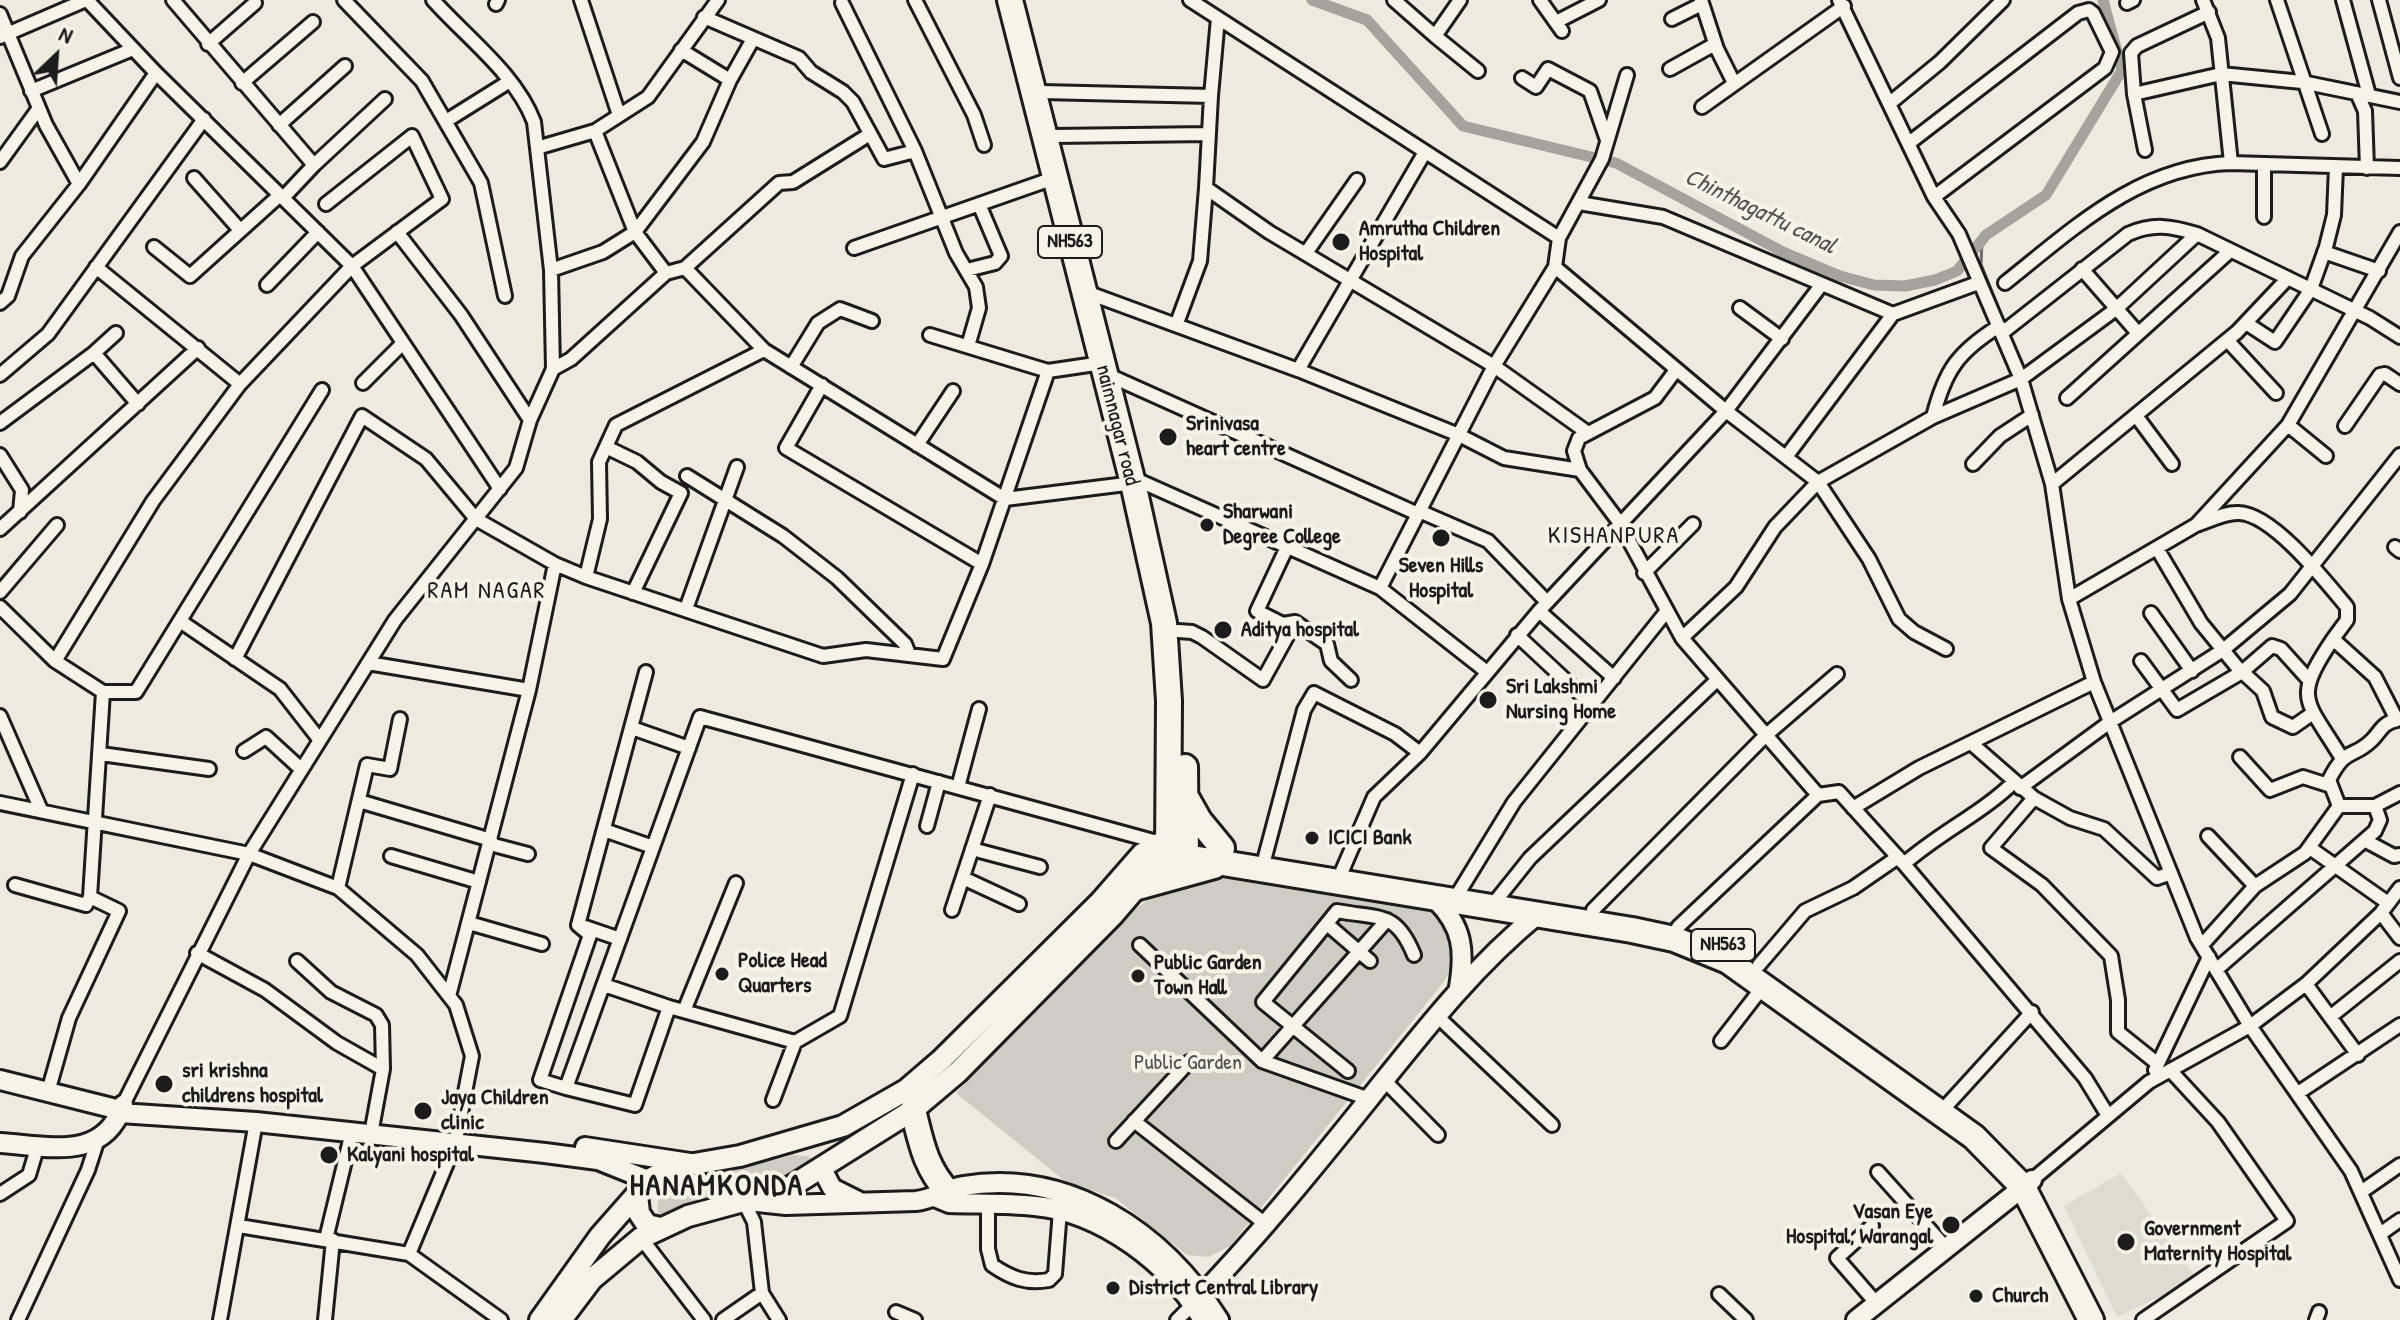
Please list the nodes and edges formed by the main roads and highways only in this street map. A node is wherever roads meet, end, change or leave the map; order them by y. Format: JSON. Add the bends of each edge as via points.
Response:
{"nodes":[{"id":1,"x":1010,"y":0,"type":"edge"},
{"id":2,"x":1019,"y":0,"type":"edge"},
{"id":3,"x":1109,"y":370,"type":"junction"},
{"id":4,"x":1137,"y":482,"type":"junction"},
{"id":5,"x":1185,"y":795,"type":"junction"},
{"id":6,"x":1173,"y":847,"type":"junction"},
{"id":7,"x":1223,"y":856,"type":"junction"},
{"id":8,"x":1138,"y":887,"type":"junction"},
{"id":9,"x":1762,"y":975,"type":"junction"},
{"id":10,"x":913,"y":1110,"type":"junction"},
{"id":11,"x":789,"y":1142,"type":"junction"},
{"id":12,"x":821,"y":1167,"type":"junction"},
{"id":13,"x":2028,"y":1184,"type":"junction"},
{"id":14,"x":643,"y":1187,"type":"junction"},
{"id":15,"x":942,"y":1195,"type":"road end"},
{"id":16,"x":651,"y":1233,"type":"junction"},
{"id":17,"x":540,"y":1320,"type":"edge"},
{"id":18,"x":561,"y":1320,"type":"edge"},
{"id":19,"x":2091,"y":1320,"type":"edge"},
{"id":20,"x":2107,"y":1320,"type":"edge"}],
"edges":[{"from":1,"to":3,"type":"highway","name":"naimnagar road","number":"NH563"},
{"from":2,"to":3,"type":"highway","number":"NH563"},
{"from":3,"to":4,"type":"highway","name":"naimnagar road","number":"NH563"},
{"from":4,"to":5,"type":"highway","number":"NH563","via":[[1178,631]]},
{"from":4,"to":6,"type":"highway","name":"naimnagar road","number":"NH563","via":[[1167,656]]},
{"from":5,"to":6,"type":"highway","number":"NH563"},
{"from":5,"to":7,"type":"highway"},
{"from":6,"to":7,"type":"highway","number":"NH563"},
{"from":6,"to":8,"type":"main road"},
{"from":6,"to":11,"type":"main road","via":[[906,1090],[843,1126]]},
{"from":7,"to":8,"type":"highway"},
{"from":7,"to":9,"type":"highway","number":"NH563","via":[[1436,900],[1674,939]]},
{"from":7,"to":9,"type":"highway","number":"NH563","via":[[1265,857],[1678,927],[1734,949]]},
{"from":8,"to":10,"type":"main road","via":[[958,1072]]},
{"from":9,"to":13,"type":"highway","number":"NH563"},
{"from":9,"to":13,"type":"highway","number":"NH563","via":[[1949,1103],[2009,1153]]},
{"from":10,"to":12,"type":"main road"},
{"from":10,"to":15,"type":"highway","via":[[923,1154]]},
{"from":11,"to":12,"type":"main road","via":[[811,1147]]},
{"from":11,"to":14,"type":"main road","via":[[690,1163]]},
{"from":12,"to":16,"type":"main road","via":[[787,1189],[703,1211]]},
{"from":13,"to":19,"type":"highway","number":"NH563"},
{"from":13,"to":20,"type":"highway","number":"NH563"},
{"from":14,"to":16,"type":"main road","via":[[642,1221]]},
{"from":14,"to":17,"type":"main road"},
{"from":16,"to":18,"type":"main road","via":[[592,1279]]}]}
